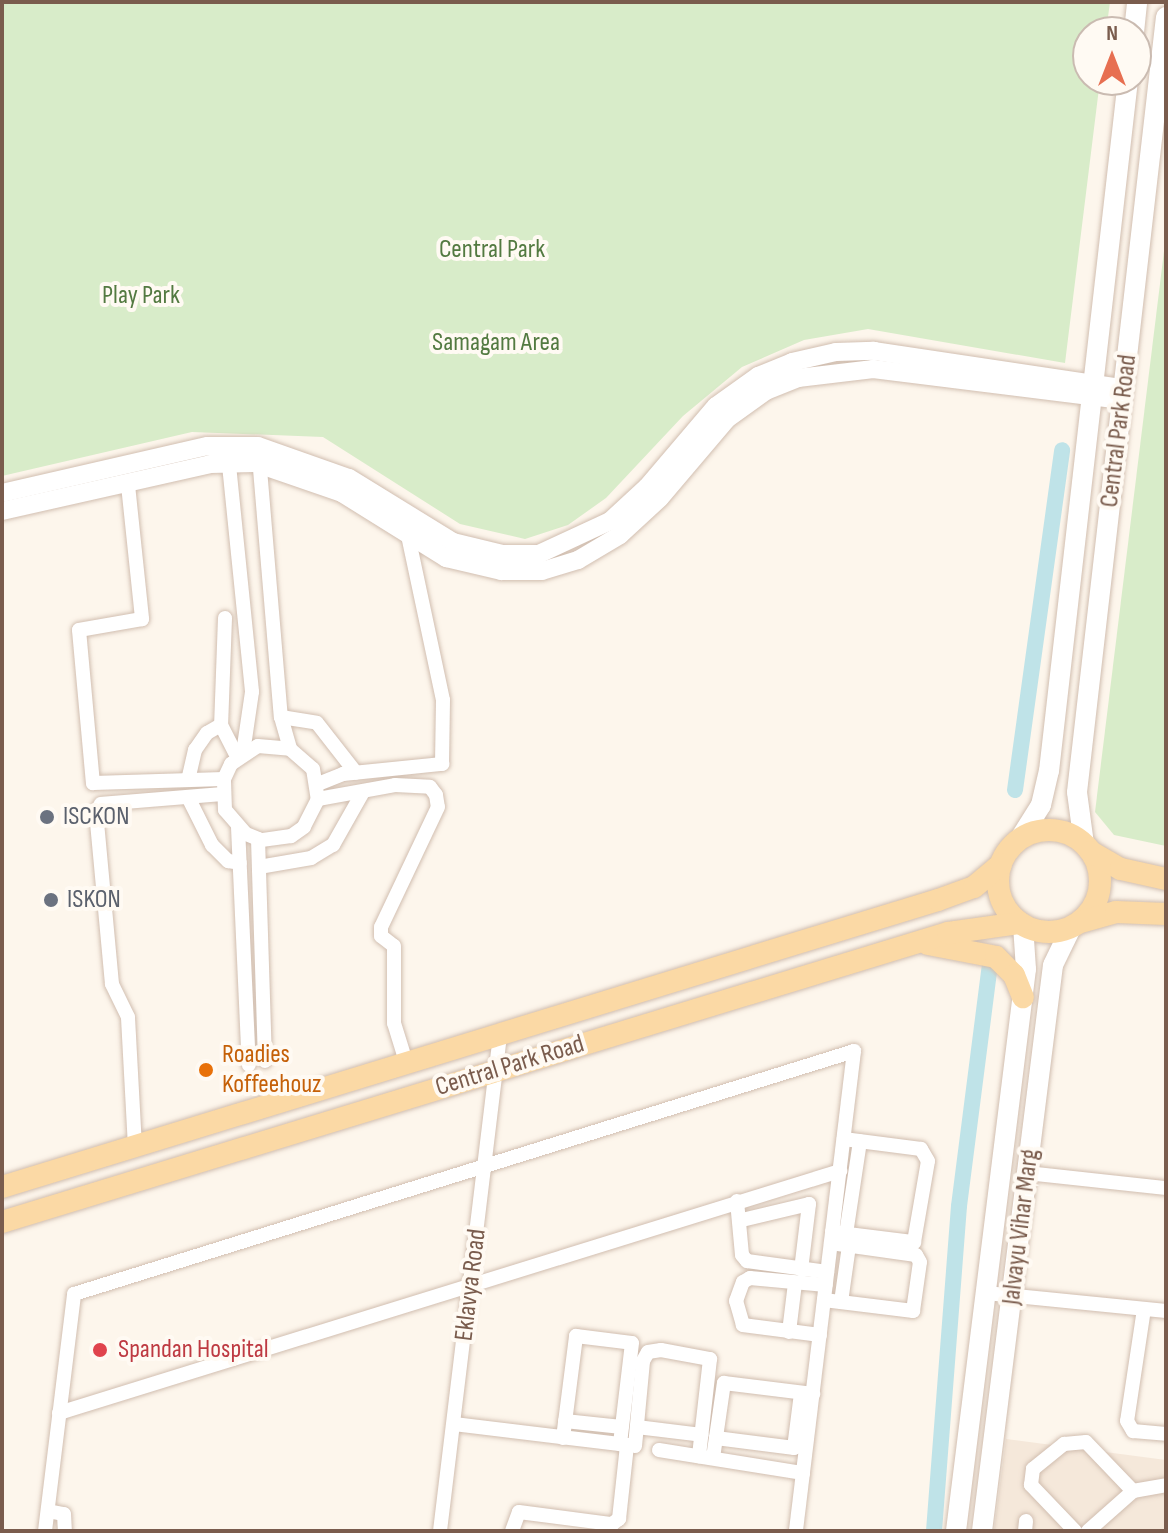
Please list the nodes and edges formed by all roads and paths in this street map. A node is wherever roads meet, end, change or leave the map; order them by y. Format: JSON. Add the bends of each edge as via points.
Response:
{"nodes":[{"id":1,"x":1166,"y":17,"type":"edge"},
{"id":2,"x":1126,"y":96,"type":"edge"},
{"id":3,"x":1093,"y":390,"type":"junction"},
{"id":4,"x":1123,"y":394,"type":"junction"},
{"id":5,"x":228,"y":453,"type":"junction"},
{"id":6,"x":258,"y":455,"type":"junction"},
{"id":7,"x":128,"y":485,"type":"junction"},
{"id":8,"x":2,"y":493,"type":"edge"},
{"id":9,"x":2,"y":511,"type":"edge"},
{"id":10,"x":408,"y":536,"type":"junction"},
{"id":11,"x":225,"y":618,"type":"dead end"},
{"id":12,"x":281,"y":717,"type":"junction"},
{"id":13,"x":221,"y":725,"type":"junction"},
{"id":14,"x":290,"y":749,"type":"junction"},
{"id":15,"x":240,"y":755,"type":"junction"},
{"id":16,"x":356,"y":773,"type":"junction"},
{"id":17,"x":189,"y":776,"type":"junction"},
{"id":18,"x":224,"y":779,"type":"junction"},
{"id":19,"x":318,"y":784,"type":"junction"},
{"id":20,"x":363,"y":792,"type":"junction"},
{"id":21,"x":222,"y":794,"type":"junction"},
{"id":22,"x":188,"y":797,"type":"junction"},
{"id":23,"x":318,"y":799,"type":"junction"},
{"id":24,"x":238,"y":827,"type":"junction"},
{"id":25,"x":258,"y":839,"type":"junction"},
{"id":26,"x":1019,"y":840,"type":"junction"},
{"id":27,"x":1087,"y":848,"type":"junction"},
{"id":28,"x":240,"y":863,"type":"junction"},
{"id":29,"x":1001,"y":864,"type":"junction"},
{"id":30,"x":259,"y":867,"type":"junction"},
{"id":31,"x":1166,"y":879,"type":"edge"},
{"id":32,"x":1166,"y":914,"type":"edge"},
{"id":33,"x":1021,"y":924,"type":"junction"},
{"id":34,"x":1075,"y":925,"type":"junction"},
{"id":35,"x":909,"y":944,"type":"junction"},
{"id":36,"x":1023,"y":997,"type":"junction"},
{"id":37,"x":500,"y":1038,"type":"junction"},
{"id":38,"x":265,"y":1061,"type":"dead end"},
{"id":39,"x":249,"y":1065,"type":"dead end"},
{"id":40,"x":407,"y":1065,"type":"junction"},
{"id":41,"x":496,"y":1070,"type":"junction"},
{"id":42,"x":844,"y":1139,"type":"junction"},
{"id":43,"x":860,"y":1141,"type":"junction"},
{"id":44,"x":135,"y":1147,"type":"junction"},
{"id":45,"x":485,"y":1165,"type":"junction"},
{"id":46,"x":840,"y":1171,"type":"junction"},
{"id":47,"x":1027,"y":1173,"type":"junction"},
{"id":48,"x":2,"y":1187,"type":"edge"},
{"id":49,"x":1166,"y":1188,"type":"edge"},
{"id":50,"x":737,"y":1201,"type":"junction"},
{"id":51,"x":742,"y":1220,"type":"junction"},
{"id":52,"x":2,"y":1222,"type":"edge"},
{"id":53,"x":840,"y":1239,"type":"junction"},
{"id":54,"x":798,"y":1276,"type":"junction"},
{"id":55,"x":470,"y":1285,"type":"junction"},
{"id":56,"x":826,"y":1286,"type":"junction"},
{"id":57,"x":986,"y":1293,"type":"junction"},
{"id":58,"x":1012,"y":1296,"type":"junction"},
{"id":59,"x":841,"y":1302,"type":"junction"},
{"id":60,"x":1144,"y":1309,"type":"junction"},
{"id":61,"x":1166,"y":1311,"type":"edge"},
{"id":62,"x":789,"y":1332,"type":"junction"},
{"id":63,"x":820,"y":1335,"type":"junction"},
{"id":64,"x":807,"y":1393,"type":"junction"},
{"id":65,"x":59,"y":1413,"type":"junction"},
{"id":66,"x":565,"y":1421,"type":"junction"},
{"id":67,"x":454,"y":1424,"type":"junction"},
{"id":68,"x":629,"y":1427,"type":"junction"},
{"id":69,"x":1166,"y":1434,"type":"edge"},
{"id":70,"x":709,"y":1437,"type":"junction"},
{"id":71,"x":563,"y":1438,"type":"junction"},
{"id":72,"x":637,"y":1446,"type":"junction"},
{"id":73,"x":706,"y":1457,"type":"junction"},
{"id":74,"x":803,"y":1473,"type":"junction"},
{"id":75,"x":1163,"y":1490,"type":"edge"},
{"id":76,"x":1133,"y":1491,"type":"junction"},
{"id":77,"x":48,"y":1511,"type":"junction"},
{"id":78,"x":1069,"y":1529,"type":"edge"},
{"id":79,"x":45,"y":1531,"type":"edge"},
{"id":80,"x":65,"y":1531,"type":"edge"},
{"id":81,"x":440,"y":1531,"type":"edge"},
{"id":82,"x":512,"y":1531,"type":"edge"},
{"id":83,"x":796,"y":1531,"type":"edge"},
{"id":84,"x":956,"y":1531,"type":"edge"},
{"id":85,"x":982,"y":1531,"type":"edge"},
{"id":86,"x":1088,"y":1531,"type":"edge"}],
"edges":[{"from":1,"to":4,"type":"main road","name":"Central Park Road"},
{"from":2,"to":3,"type":"main road","name":"Central Park Road"},
{"from":3,"to":4,"type":"street"},
{"from":3,"to":6,"type":"street","via":[[874,351],[836,352],[792,362],[758,376],[716,406],[610,521],[539,554],[503,554],[453,542],[349,478],[295,455]]},
{"from":3,"to":10,"type":"street","via":[[883,369],[818,373],[779,386],[740,409],[635,522],[561,566],[520,572],[481,568],[446,558]]},
{"from":3,"to":26,"type":"main road","name":"Central Park Road","via":[[1049,771],[1041,805]]},
{"from":4,"to":27,"type":"main road","name":"Central Park Road","via":[[1077,792]]},
{"from":5,"to":6,"type":"street"},
{"from":5,"to":7,"type":"street"},
{"from":5,"to":8,"type":"street"},
{"from":5,"to":15,"type":"street","via":[[252,692]]},
{"from":6,"to":10,"type":"street","via":[[324,485]]},
{"from":6,"to":12,"type":"street"},
{"from":7,"to":9,"type":"street"},
{"from":7,"to":17,"type":"street","via":[[142,619],[79,630],[93,783]]},
{"from":10,"to":16,"type":"street","via":[[443,700],[442,764]]},
{"from":11,"to":13,"type":"street"},
{"from":12,"to":14,"type":"street"},
{"from":12,"to":16,"type":"street","via":[[317,723]]},
{"from":13,"to":15,"type":"street"},
{"from":13,"to":17,"type":"street","via":[[195,750]]},
{"from":14,"to":15,"type":"street","via":[[274,745]]},
{"from":14,"to":19,"type":"street","via":[[313,769]]},
{"from":15,"to":18,"type":"street"},
{"from":16,"to":19,"type":"street"},
{"from":17,"to":18,"type":"street"},
{"from":18,"to":21,"type":"street"},
{"from":19,"to":23,"type":"street"},
{"from":20,"to":23,"type":"street"},
{"from":20,"to":30,"type":"street","via":[[333,845],[288,865]]},
{"from":20,"to":40,"type":"street","via":[[395,785],[430,787],[438,807],[381,927],[381,936],[394,946],[394,1023]]},
{"from":21,"to":22,"type":"street"},
{"from":21,"to":24,"type":"street"},
{"from":22,"to":28,"type":"street","via":[[212,845],[228,861]]},
{"from":22,"to":44,"type":"street","via":[[101,804],[96,812],[112,984],[128,1017]]},
{"from":23,"to":25,"type":"street","via":[[313,814],[291,836]]},
{"from":24,"to":25,"type":"street"},
{"from":24,"to":28,"type":"street"},
{"from":25,"to":30,"type":"street"},
{"from":26,"to":27,"type":"main road","via":[[1048,830]]},
{"from":26,"to":29,"type":"main road"},
{"from":27,"to":31,"type":"main road","via":[[1121,869]]},
{"from":27,"to":34,"type":"main road","via":[[1099,869],[1100,889],[1093,908]]},
{"from":28,"to":39,"type":"street"},
{"from":29,"to":33,"type":"main road","via":[[999,893]]},
{"from":29,"to":37,"type":"main road","name":"Central Park Road","via":[[958,893]]},
{"from":30,"to":38,"type":"street"},
{"from":32,"to":34,"type":"main road","via":[[1116,912]]},
{"from":33,"to":34,"type":"main road","via":[[1051,932]]},
{"from":33,"to":35,"type":"main road","name":"Central Park Road","via":[[967,928]]},
{"from":33,"to":36,"type":"main road","name":"Jalvayu Vihar Marg","via":[[1027,956]]},
{"from":34,"to":47,"type":"main road","name":"Jalvayu Vihar Marg","via":[[1055,953]]},
{"from":35,"to":36,"type":"main road","via":[[959,947],[996,957],[1014,975]]},
{"from":35,"to":41,"type":"main road","name":"Central Park Road"},
{"from":36,"to":57,"type":"main road","name":"Jalvayu Vihar Marg"},
{"from":37,"to":40,"type":"main road","name":"Central Park Road"},
{"from":37,"to":41,"type":"street","name":"Eklavya Road"},
{"from":40,"to":44,"type":"main road","name":"Central Park Road"},
{"from":41,"to":45,"type":"street","name":"Eklavya Road"},
{"from":41,"to":52,"type":"main road","name":"Central Park Road"},
{"from":42,"to":43,"type":"street"},
{"from":42,"to":45,"type":"street","via":[[854,1051]]},
{"from":42,"to":46,"type":"street"},
{"from":43,"to":53,"type":"street"},
{"from":43,"to":53,"type":"street","via":[[928,1154],[917,1238]]},
{"from":44,"to":48,"type":"main road","name":"Central Park Road"},
{"from":45,"to":55,"type":"street","name":"Eklavya Road"},
{"from":45,"to":65,"type":"street","via":[[74,1294]]},
{"from":46,"to":50,"type":"street"},
{"from":46,"to":53,"type":"street"},
{"from":47,"to":49,"type":"street"},
{"from":47,"to":58,"type":"main road","name":"Jalvayu Vihar Marg"},
{"from":50,"to":51,"type":"street"},
{"from":50,"to":55,"type":"street"},
{"from":51,"to":54,"type":"street","via":[[742,1255],[747,1261]]},
{"from":51,"to":54,"type":"street","via":[[809,1204]]},
{"from":53,"to":56,"type":"street"},
{"from":53,"to":59,"type":"street"},
{"from":53,"to":59,"type":"street","via":[[916,1255],[920,1262],[913,1311]]},
{"from":54,"to":56,"type":"street"},
{"from":54,"to":62,"type":"street"},
{"from":54,"to":62,"type":"street","via":[[750,1278],[736,1301],[743,1325]]},
{"from":55,"to":65,"type":"street"},
{"from":55,"to":67,"type":"street","name":"Eklavya Road"},
{"from":56,"to":59,"type":"street"},
{"from":56,"to":63,"type":"street"},
{"from":57,"to":58,"type":"street"},
{"from":57,"to":84,"type":"main road","name":"Jalvayu Vihar Marg"},
{"from":58,"to":60,"type":"street"},
{"from":58,"to":85,"type":"main road","name":"Jalvayu Vihar Marg"},
{"from":60,"to":61,"type":"street"},
{"from":60,"to":69,"type":"street","via":[[1127,1421],[1133,1431]]},
{"from":62,"to":63,"type":"street"},
{"from":63,"to":64,"type":"street"},
{"from":64,"to":70,"type":"street","via":[[724,1383]]},
{"from":64,"to":70,"type":"street","via":[[794,1448]]},
{"from":64,"to":74,"type":"street"},
{"from":65,"to":77,"type":"street"},
{"from":66,"to":68,"type":"street"},
{"from":66,"to":68,"type":"street","via":[[576,1336],[632,1343]]},
{"from":66,"to":71,"type":"street"},
{"from":67,"to":71,"type":"street"},
{"from":67,"to":81,"type":"street","name":"Eklavya Road"},
{"from":68,"to":70,"type":"street"},
{"from":68,"to":70,"type":"street","via":[[643,1361],[648,1352],[661,1350],[710,1359]]},
{"from":68,"to":72,"type":"street"},
{"from":70,"to":73,"type":"street"},
{"from":71,"to":72,"type":"street"},
{"from":72,"to":73,"type":"street"},
{"from":72,"to":82,"type":"street","via":[[619,1519],[612,1524],[519,1512]]},
{"from":73,"to":74,"type":"street"},
{"from":74,"to":83,"type":"street"},
{"from":75,"to":76,"type":"street"},
{"from":76,"to":78,"type":"street","via":[[1086,1442],[1064,1444],[1033,1469],[1031,1485]]},
{"from":76,"to":86,"type":"street"},
{"from":77,"to":79,"type":"street"},
{"from":77,"to":80,"type":"street","via":[[67,1517]]}]}
